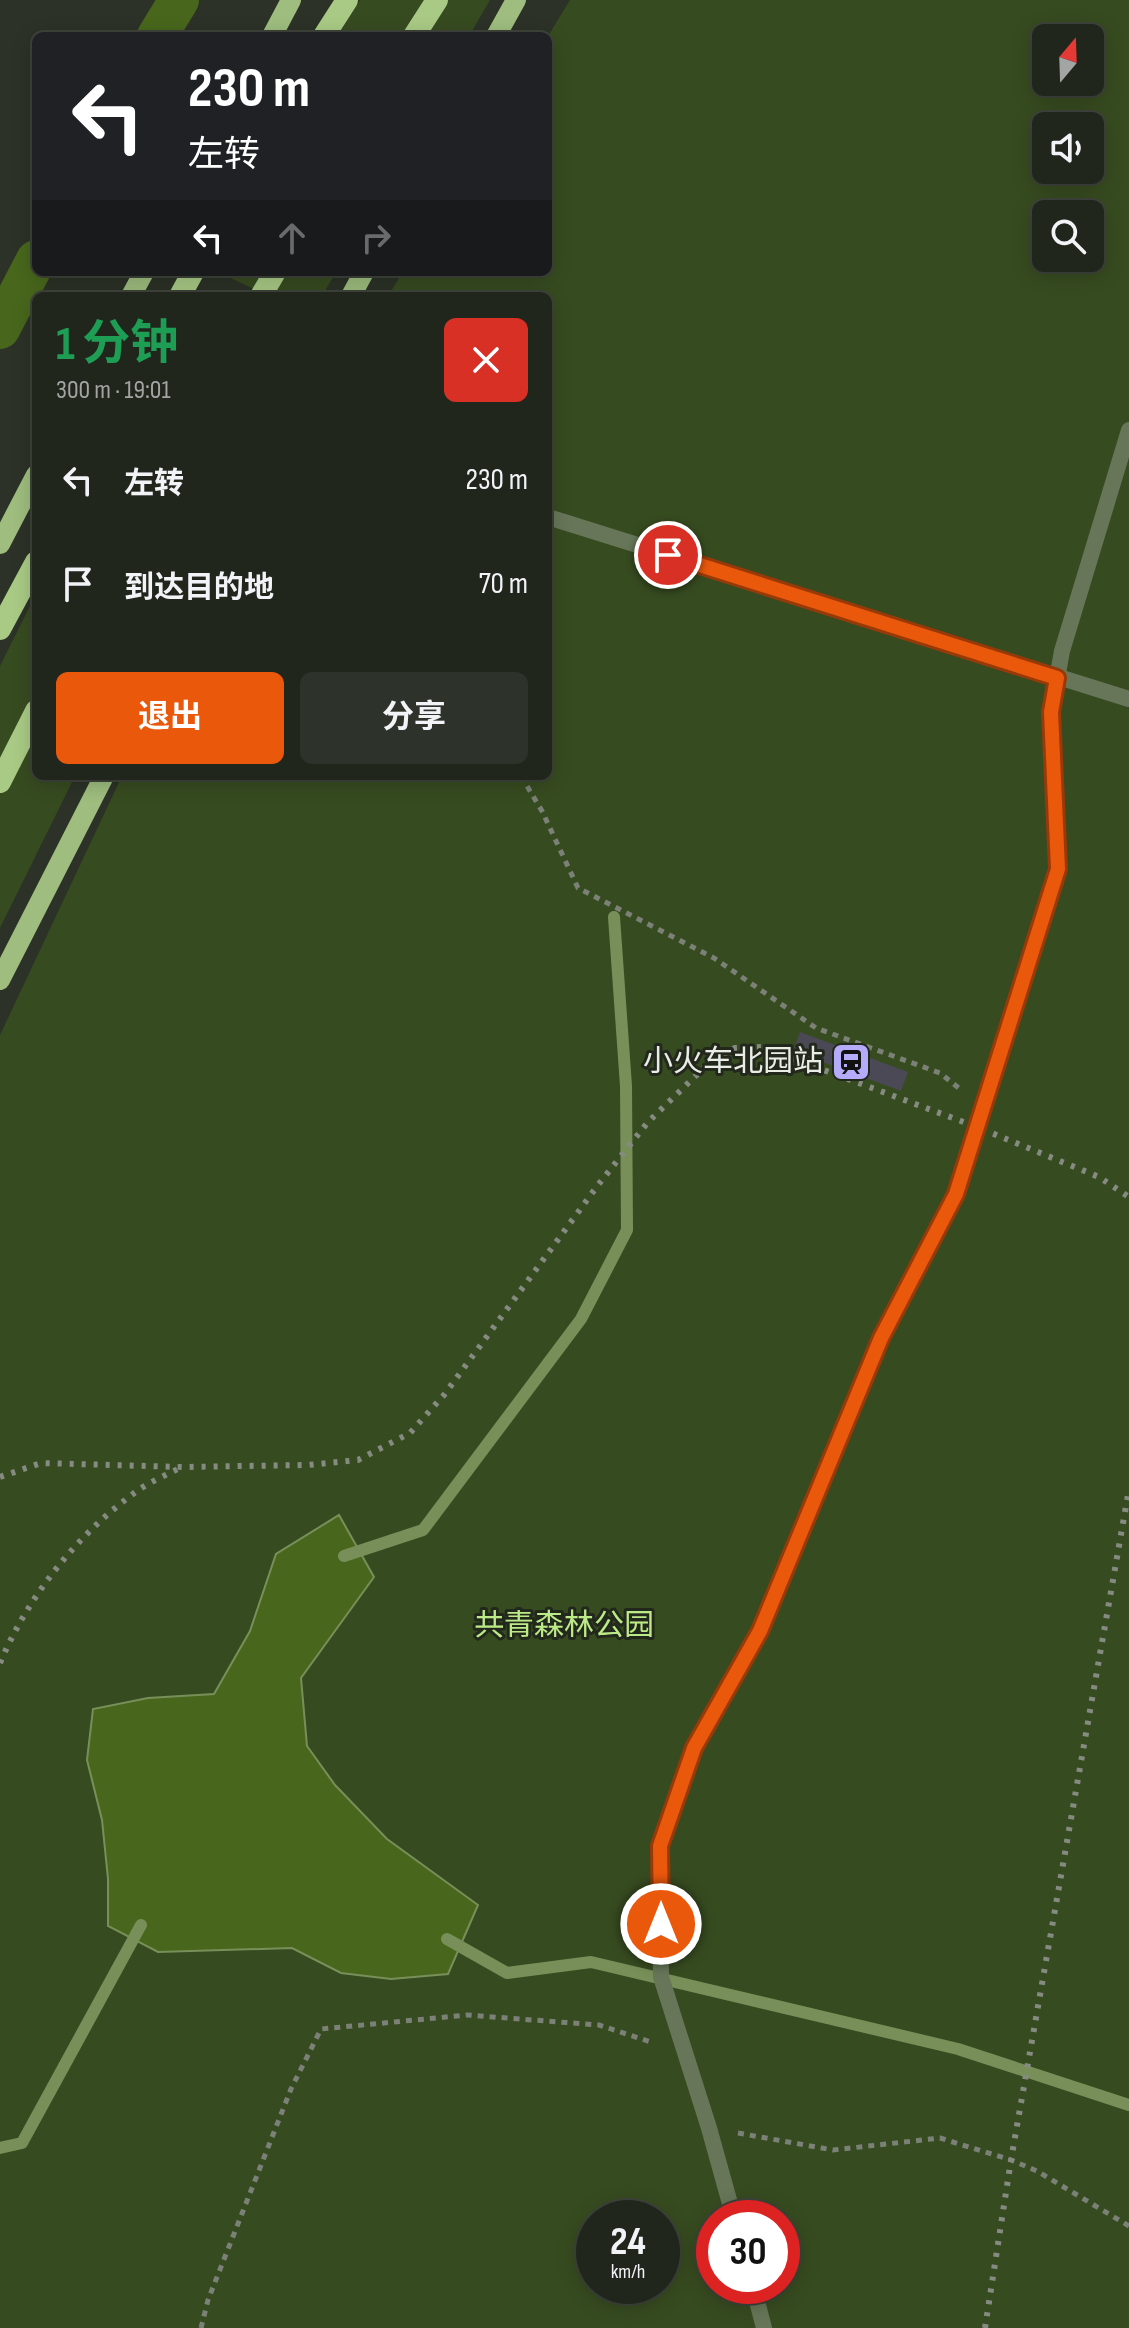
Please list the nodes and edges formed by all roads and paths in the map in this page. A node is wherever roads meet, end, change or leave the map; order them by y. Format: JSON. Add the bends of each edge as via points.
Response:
{"nodes":[{"id":1,"x":291,"y":0,"type":"edge"},
{"id":2,"x":347,"y":0,"type":"edge"},
{"id":3,"x":437,"y":0,"type":"edge"},
{"id":4,"x":516,"y":0,"type":"edge"},
{"id":5,"x":274,"y":32,"type":"edge"},
{"id":6,"x":327,"y":32,"type":"edge"},
{"id":7,"x":417,"y":32,"type":"edge"},
{"id":8,"x":498,"y":32,"type":"edge"},
{"id":9,"x":1129,"y":430,"type":"edge"},
{"id":10,"x":32,"y":483,"type":"edge"},
{"id":11,"x":552,"y":518,"type":"edge"},
{"id":12,"x":0,"y":544,"type":"edge"},
{"id":13,"x":32,"y":569,"type":"edge"},
{"id":14,"x":0,"y":629,"type":"edge"},
{"id":15,"x":1057,"y":678,"type":"junction"},
{"id":16,"x":1129,"y":699,"type":"edge"},
{"id":17,"x":32,"y":719,"type":"edge"},
{"id":18,"x":102,"y":780,"type":"edge"},
{"id":19,"x":523,"y":780,"type":"edge"},
{"id":20,"x":0,"y":782,"type":"edge"},
{"id":21,"x":0,"y":980,"type":"edge"},
{"id":22,"x":983,"y":1107,"type":"junction"},
{"id":23,"x":685,"y":2053,"type":"junction"},
{"id":24,"x":709,"y":2128,"type":"junction"},
{"id":25,"x":729,"y":2200,"type":"edge"},
{"id":26,"x":1129,"y":2226,"type":"edge"},
{"id":27,"x":758,"y":2304,"type":"edge"},
{"id":28,"x":201,"y":2328,"type":"edge"},
{"id":29,"x":764,"y":2328,"type":"edge"}],
"edges":[{"from":1,"to":5,"type":"main road"},
{"from":2,"to":6,"type":"highway"},
{"from":3,"to":7,"type":"highway"},
{"from":4,"to":8,"type":"main road"},
{"from":9,"to":15,"type":"street"},
{"from":10,"to":12,"type":"main road"},
{"from":11,"to":15,"type":"street"},
{"from":13,"to":14,"type":"highway"},
{"from":15,"to":16,"type":"street"},
{"from":15,"to":22,"type":"street","via":[[1051,712],[1058,869]]},
{"from":17,"to":20,"type":"highway"},
{"from":18,"to":21,"type":"main road"},
{"from":19,"to":22,"type":"path","via":[[578,888],[714,958],[816,1028],[940,1073]]},
{"from":22,"to":23,"type":"street","via":[[956,1194],[881,1338],[760,1631],[694,1748],[660,1846],[661,1977]]},
{"from":23,"to":24,"type":"street"},
{"from":23,"to":28,"type":"path","via":[[599,2025],[467,2015],[321,2029],[291,2089]]},
{"from":24,"to":25,"type":"street"},
{"from":24,"to":26,"type":"path","via":[[833,2150],[940,2138],[1037,2171]]},
{"from":27,"to":29,"type":"street"}]}
